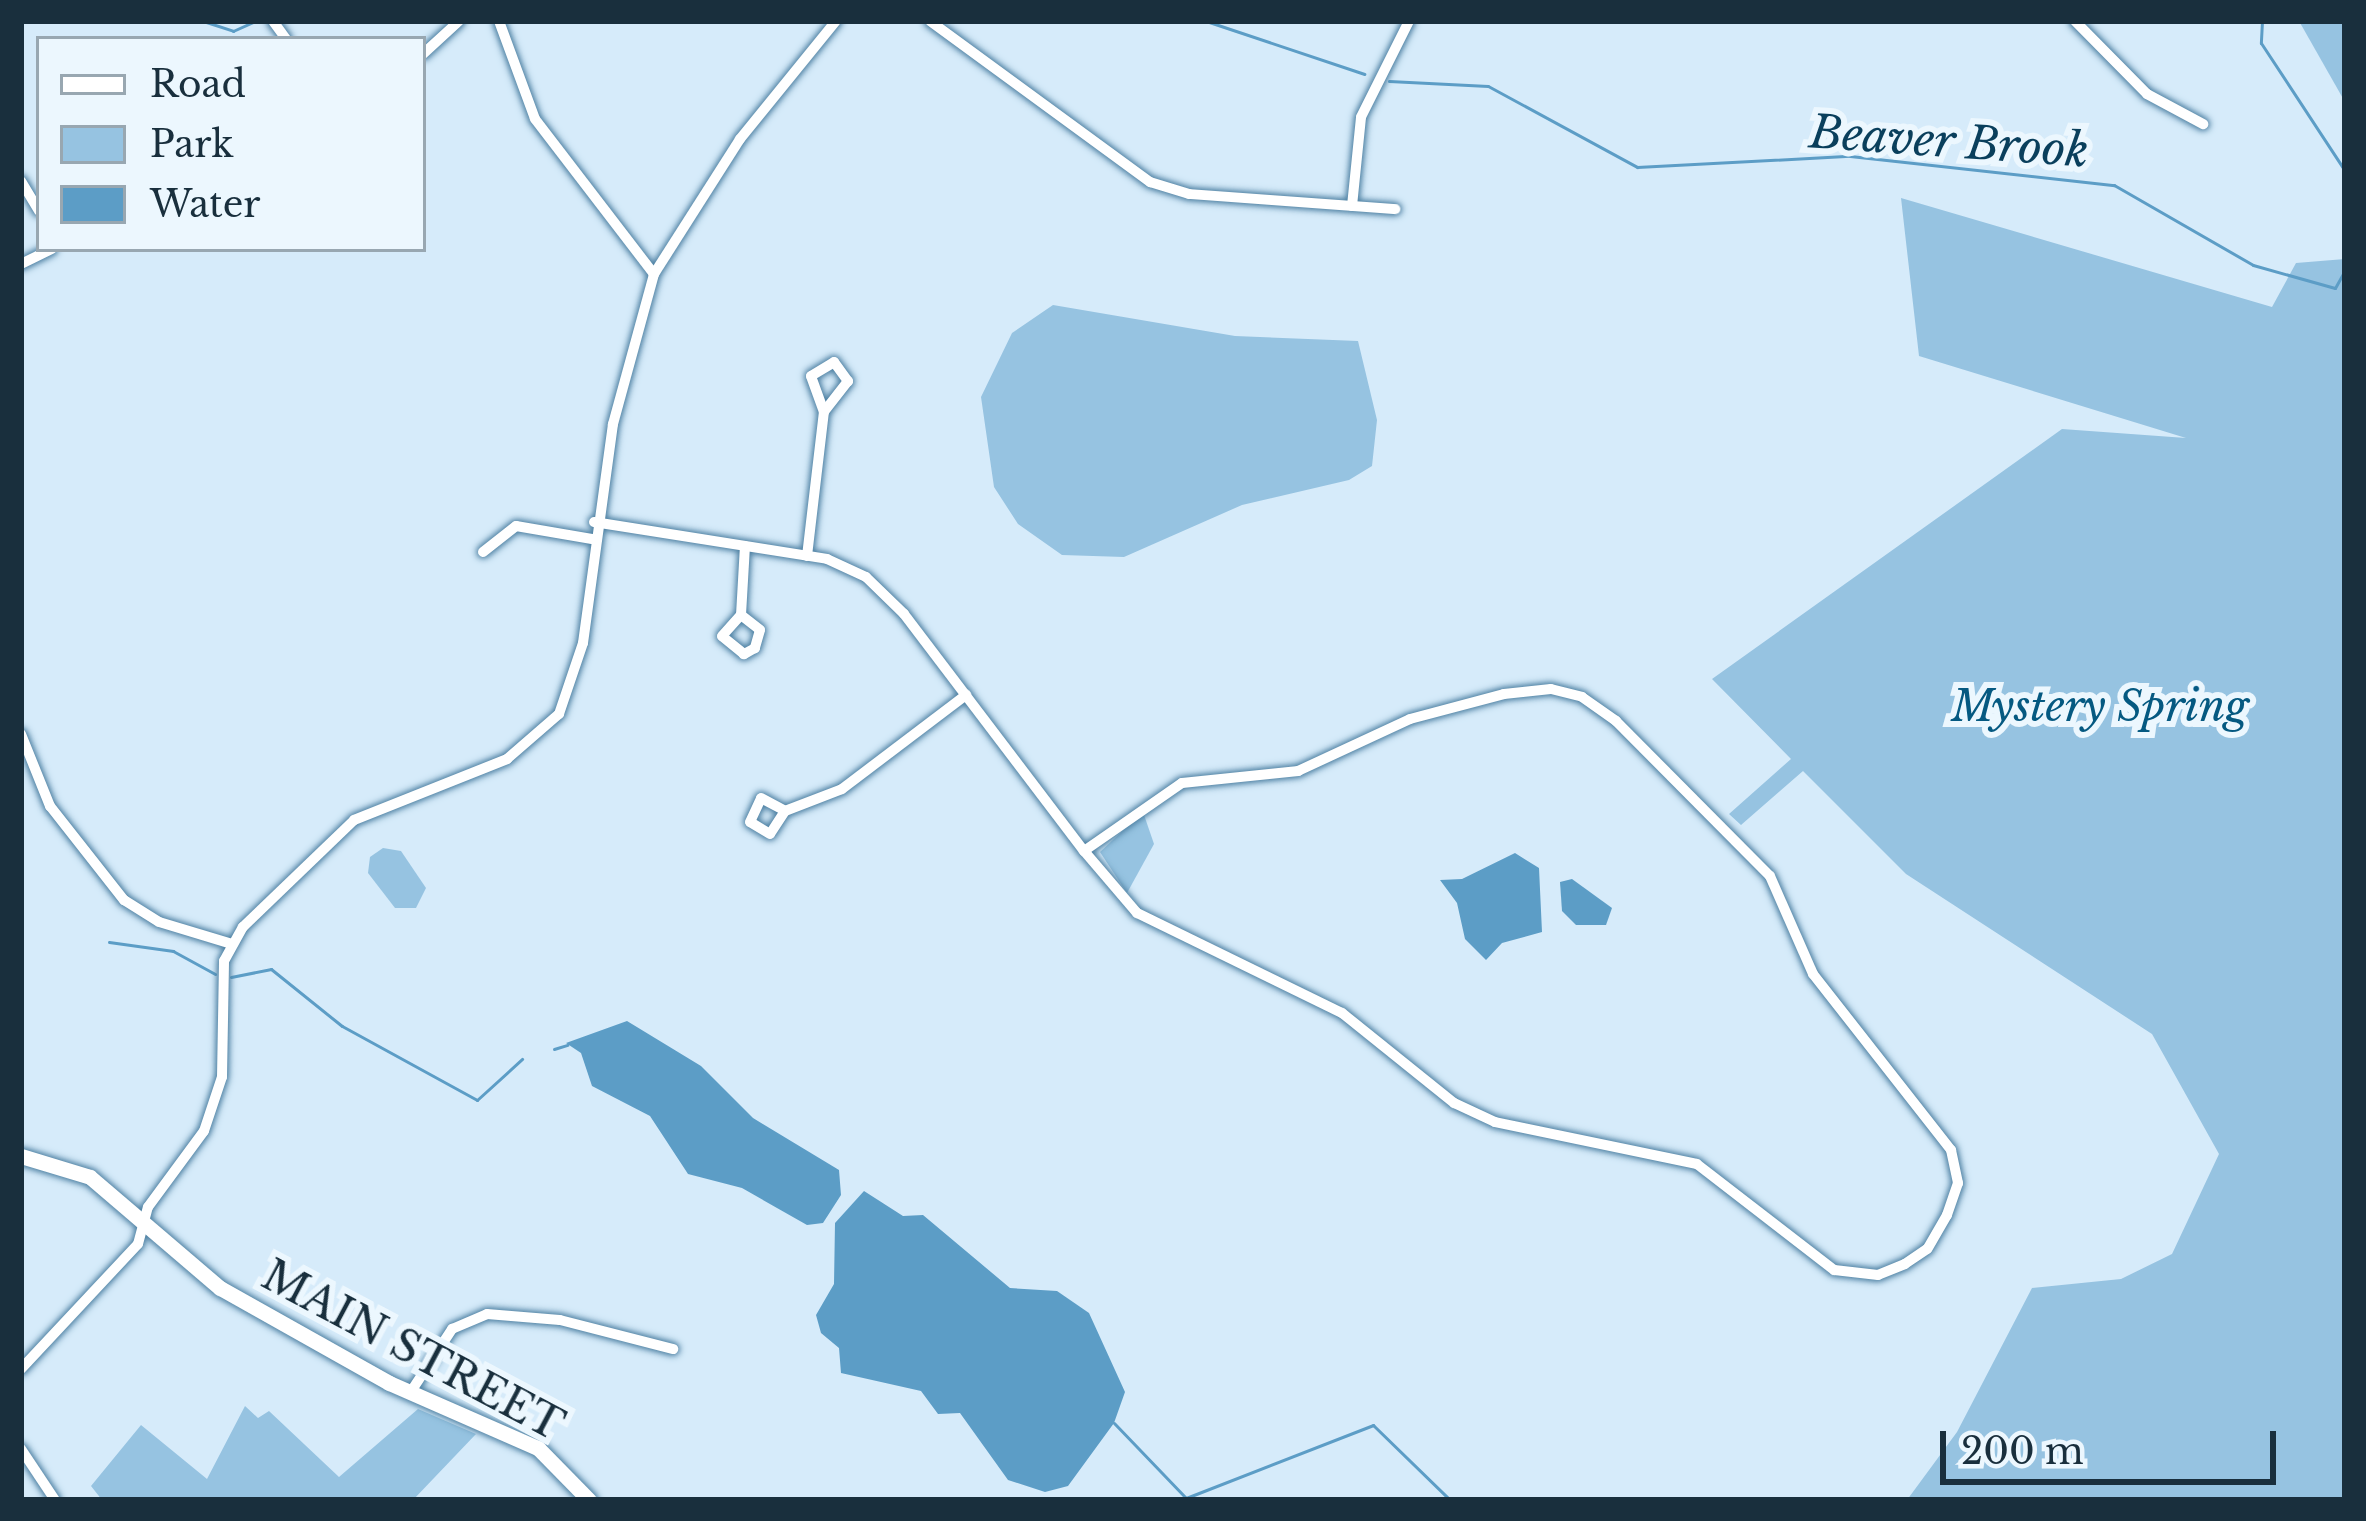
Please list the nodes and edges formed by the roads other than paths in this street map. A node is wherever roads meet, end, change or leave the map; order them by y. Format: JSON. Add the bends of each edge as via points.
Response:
{"nodes":[{"id":1,"x":460,"y":21,"type":"edge"},
{"id":2,"x":499,"y":21,"type":"edge"},
{"id":3,"x":836,"y":21,"type":"edge"},
{"id":4,"x":930,"y":21,"type":"edge"},
{"id":5,"x":1409,"y":21,"type":"edge"},
{"id":6,"x":2075,"y":21,"type":"edge"},
{"id":7,"x":426,"y":51,"type":"edge"},
{"id":8,"x":2203,"y":124,"type":"dead end"},
{"id":9,"x":1352,"y":206,"type":"junction"},
{"id":10,"x":1395,"y":209,"type":"dead end"},
{"id":11,"x":655,"y":274,"type":"junction"},
{"id":12,"x":824,"y":412,"type":"junction"},
{"id":13,"x":594,"y":522,"type":"junction"},
{"id":14,"x":592,"y":539,"type":"junction"},
{"id":15,"x":745,"y":546,"type":"junction"},
{"id":16,"x":483,"y":551,"type":"dead end"},
{"id":17,"x":807,"y":556,"type":"junction"},
{"id":18,"x":742,"y":615,"type":"dead end"},
{"id":19,"x":966,"y":695,"type":"junction"},
{"id":20,"x":21,"y":734,"type":"edge"},
{"id":21,"x":785,"y":811,"type":"dead end"},
{"id":22,"x":1084,"y":851,"type":"junction"},
{"id":23,"x":232,"y":944,"type":"junction"},
{"id":24,"x":21,"y":1156,"type":"edge"},
{"id":25,"x":146,"y":1222,"type":"junction"},
{"id":26,"x":673,"y":1349,"type":"dead end"},
{"id":27,"x":21,"y":1369,"type":"edge"},
{"id":28,"x":410,"y":1393,"type":"junction"},
{"id":29,"x":21,"y":1449,"type":"edge"},
{"id":30,"x":55,"y":1500,"type":"edge"},
{"id":31,"x":589,"y":1500,"type":"edge"}],
"edges":[{"from":1,"to":7,"type":"street"},
{"from":2,"to":11,"type":"street","via":[[521,89],[559,156]]},
{"from":3,"to":11,"type":"street","via":[[717,171]]},
{"from":4,"to":9,"type":"street","via":[[1150,182],[1189,194]]},
{"from":5,"to":9,"type":"street","via":[[1361,117]]},
{"from":6,"to":8,"type":"street","via":[[2147,94]]},
{"from":9,"to":10,"type":"street"},
{"from":11,"to":13,"type":"street"},
{"from":12,"to":12,"type":"street","via":[[811,376],[834,362],[848,381]]},
{"from":12,"to":17,"type":"street"},
{"from":13,"to":14,"type":"street"},
{"from":13,"to":15,"type":"street"},
{"from":14,"to":16,"type":"street","via":[[516,526]]},
{"from":14,"to":23,"type":"street","via":[[583,643],[551,725],[507,759],[354,820]]},
{"from":15,"to":17,"type":"street"},
{"from":15,"to":18,"type":"street"},
{"from":17,"to":19,"type":"street","via":[[843,565],[883,590]]},
{"from":19,"to":21,"type":"street","via":[[842,789]]},
{"from":19,"to":22,"type":"street"},
{"from":20,"to":23,"type":"street","via":[[50,806],[131,907]]},
{"from":22,"to":22,"type":"street","via":[[1182,783],[1298,771],[1410,719],[1504,694],[1551,689],[1582,698],[1616,721],[1771,876],[1813,974],[1952,1150],[1958,1183],[1947,1215],[1927,1250],[1905,1264],[1878,1275],[1834,1270],[1697,1164],[1495,1122],[1454,1103],[1342,1013],[1137,913]]},
{"from":23,"to":25,"type":"street","via":[[221,976],[219,1094]]},
{"from":24,"to":25,"type":"main road","name":"MAIN STREET","via":[[90,1177]]},
{"from":25,"to":27,"type":"street","via":[[138,1244]]},
{"from":25,"to":28,"type":"main road","name":"MAIN STREET","via":[[220,1288]]},
{"from":26,"to":28,"type":"street","via":[[560,1320],[474,1316],[442,1340]]},
{"from":28,"to":31,"type":"main road","name":"MAIN STREET","via":[[538,1448]]},
{"from":29,"to":30,"type":"street"}]}
